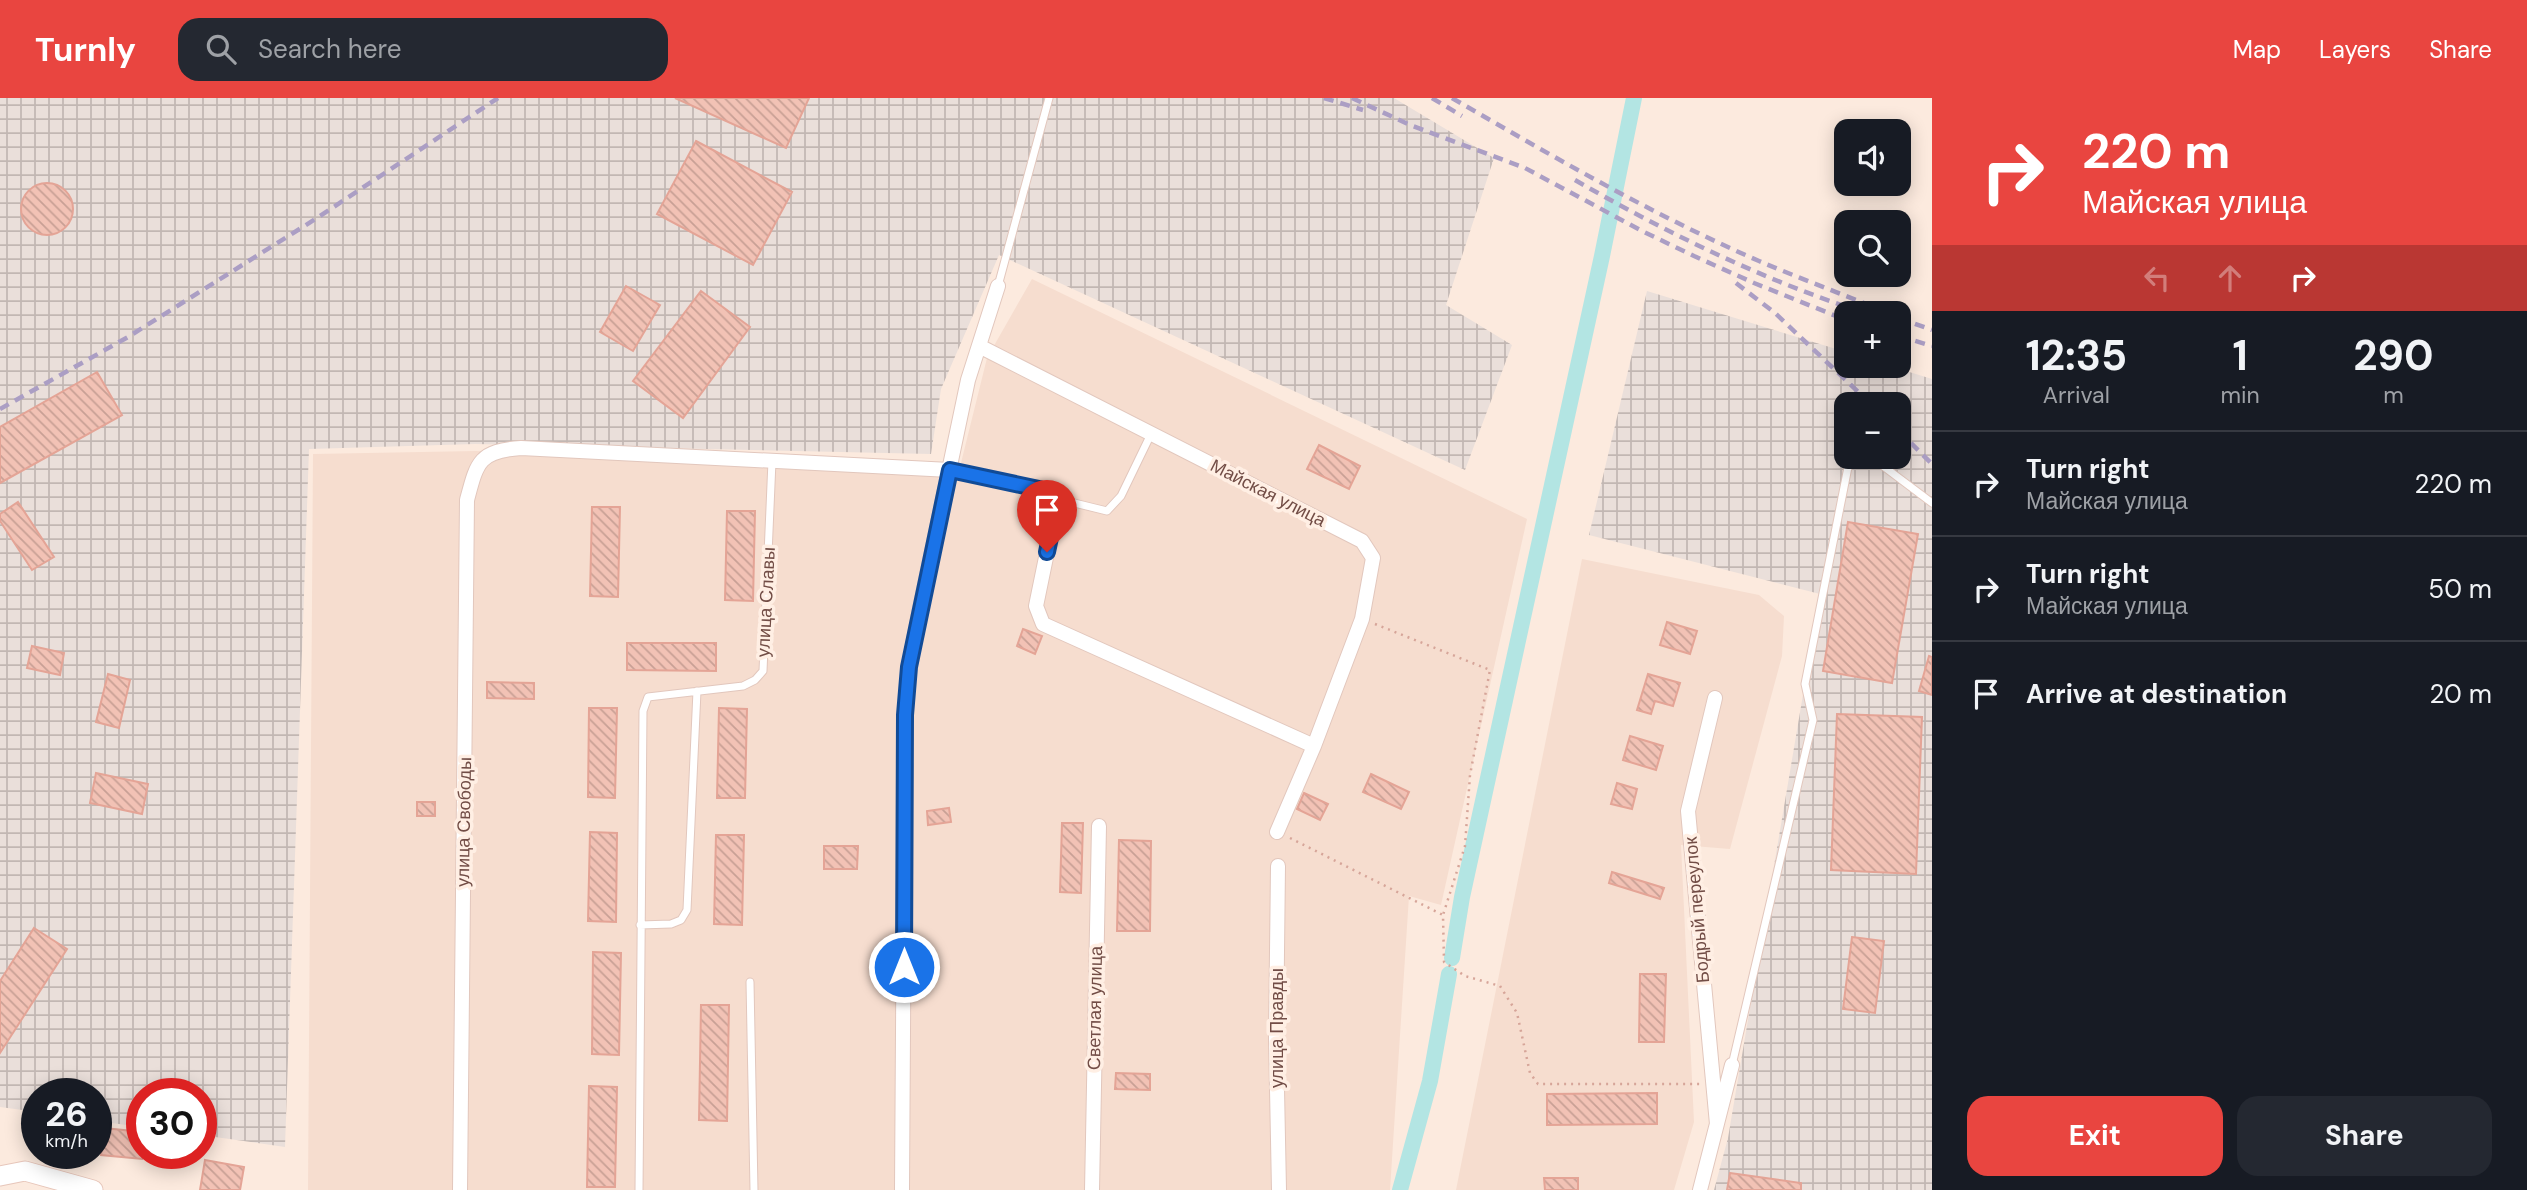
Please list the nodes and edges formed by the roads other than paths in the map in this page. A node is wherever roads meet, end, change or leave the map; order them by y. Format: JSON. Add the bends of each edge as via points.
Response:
{"nodes":[{"id":1,"x":1049,"y":98,"type":"edge"},
{"id":2,"x":998,"y":286,"type":"joint"},
{"id":3,"x":979,"y":346,"type":"junction"},
{"id":4,"x":1151,"y":433,"type":"junction"},
{"id":5,"x":772,"y":461,"type":"junction"},
{"id":6,"x":1848,"y":469,"type":"edge"},
{"id":7,"x":1887,"y":469,"type":"edge"},
{"id":8,"x":950,"y":470,"type":"junction"},
{"id":9,"x":1058,"y":499,"type":"junction"},
{"id":10,"x":1932,"y":503,"type":"edge"},
{"id":11,"x":696,"y":691,"type":"junction"},
{"id":12,"x":1715,"y":698,"type":"dead end"},
{"id":13,"x":1314,"y":746,"type":"junction"},
{"id":14,"x":1099,"y":826,"type":"dead end"},
{"id":15,"x":1277,"y":832,"type":"road end"},
{"id":16,"x":1278,"y":866,"type":"dead end"},
{"id":17,"x":640,"y":926,"type":"junction"},
{"id":18,"x":750,"y":982,"type":"dead end"},
{"id":19,"x":1732,"y":1065,"type":"joint"},
{"id":20,"x":1717,"y":1124,"type":"junction"},
{"id":21,"x":0,"y":1176,"type":"edge"},
{"id":22,"x":93,"y":1190,"type":"edge"},
{"id":23,"x":460,"y":1190,"type":"edge"},
{"id":24,"x":639,"y":1190,"type":"edge"},
{"id":25,"x":754,"y":1190,"type":"edge"},
{"id":26,"x":902,"y":1190,"type":"edge"},
{"id":27,"x":1092,"y":1190,"type":"edge"},
{"id":28,"x":1279,"y":1190,"type":"edge"},
{"id":29,"x":1700,"y":1190,"type":"edge"}],
"edges":[{"from":1,"to":2,"type":"lane"},
{"from":2,"to":3,"type":"street"},
{"from":3,"to":4,"type":"street","name":"Майская улица"},
{"from":3,"to":8,"type":"street"},
{"from":4,"to":9,"type":"lane","via":[[1121,496],[1107,511]]},
{"from":4,"to":13,"type":"street","name":"Майская улица","via":[[1362,541],[1373,558],[1362,619]]},
{"from":5,"to":8,"type":"street"},
{"from":5,"to":11,"type":"lane","name":"улица Славы","via":[[763,670],[743,686]]},
{"from":5,"to":23,"type":"street","name":"улица Свободы","via":[[521,448],[484,457],[474,475],[467,500]]},
{"from":6,"to":19,"type":"lane","via":[[1805,684],[1813,720]]},
{"from":7,"to":10,"type":"lane"},
{"from":8,"to":9,"type":"street","via":[[1039,489]]},
{"from":8,"to":26,"type":"street","via":[[909,667],[905,715]]},
{"from":9,"to":13,"type":"street","via":[[1036,606],[1043,624]]},
{"from":11,"to":17,"type":"lane","via":[[687,909],[681,920],[671,924]]},
{"from":11,"to":17,"type":"lane","name":"улица Славы","via":[[648,697],[643,711]]},
{"from":12,"to":20,"type":"street","name":"Бодрый переулок","via":[[1688,811]]},
{"from":13,"to":15,"type":"street","name":"Майская улица"},
{"from":14,"to":27,"type":"street","name":"Светлая улица"},
{"from":16,"to":28,"type":"street","name":"улица Правды"},
{"from":17,"to":24,"type":"lane","name":"улица Славы"},
{"from":18,"to":25,"type":"lane"},
{"from":19,"to":20,"type":"street"},
{"from":20,"to":29,"type":"street"},
{"from":21,"to":22,"type":"street","via":[[25,1171]]}]}
